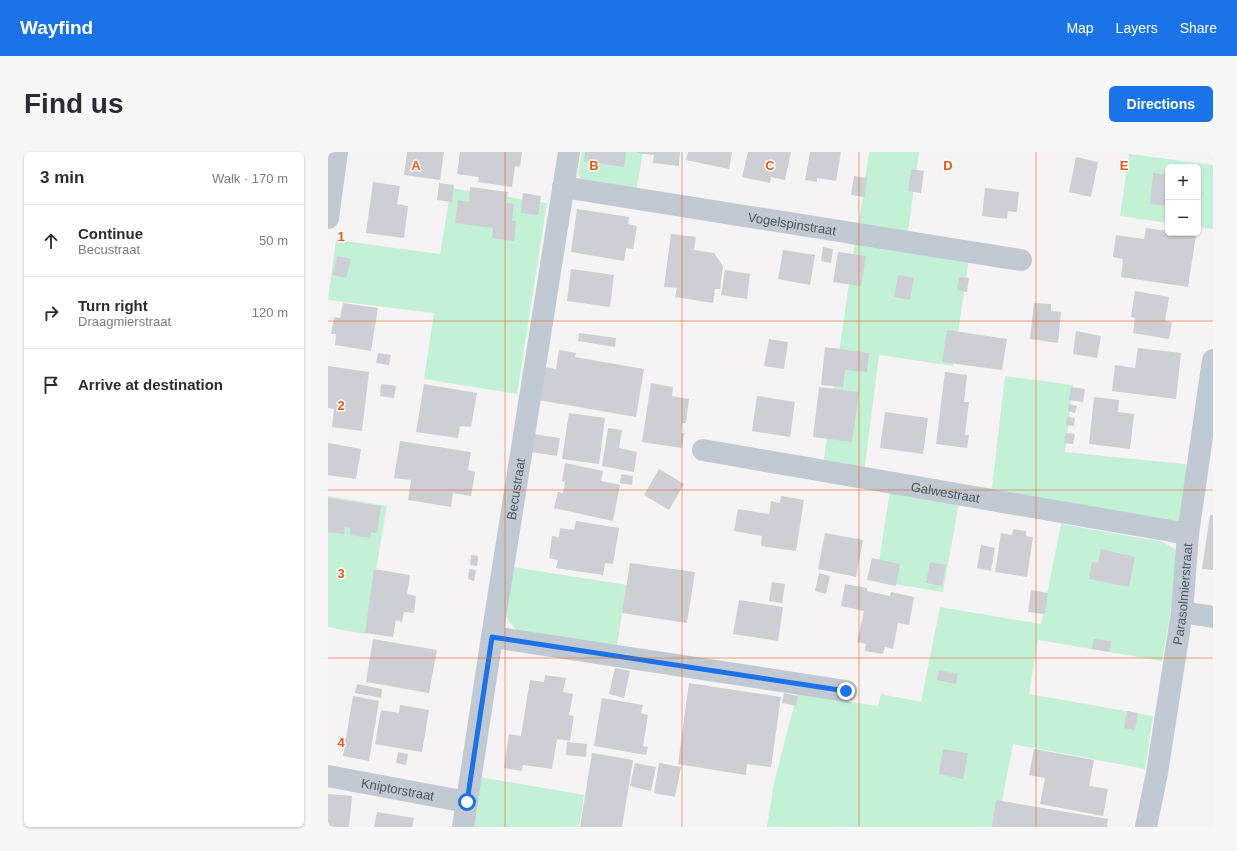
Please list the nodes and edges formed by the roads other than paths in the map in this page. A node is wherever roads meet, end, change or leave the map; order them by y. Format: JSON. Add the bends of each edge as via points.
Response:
{"nodes":[{"id":1,"x":337,"y":152,"type":"edge"},
{"id":2,"x":569,"y":152,"type":"edge"},
{"id":3,"x":563,"y":187,"type":"junction"},
{"id":4,"x":328,"y":218,"type":"edge"},
{"id":5,"x":1021,"y":260,"type":"dead end"},
{"id":6,"x":1213,"y":360,"type":"edge"},
{"id":7,"x":703,"y":450,"type":"dead end"},
{"id":8,"x":1188,"y":534,"type":"junction"},
{"id":9,"x":1182,"y":612,"type":"junction"},
{"id":10,"x":1213,"y":617,"type":"edge"},
{"id":11,"x":492,"y":637,"type":"junction"},
{"id":12,"x":846,"y":691,"type":"dead end"},
{"id":13,"x":328,"y":776,"type":"edge"},
{"id":14,"x":467,"y":802,"type":"junction"},
{"id":15,"x":463,"y":827,"type":"edge"},
{"id":16,"x":1146,"y":827,"type":"edge"}],
"edges":[{"from":1,"to":4,"type":"street"},
{"from":2,"to":3,"type":"street","name":"Becustraat"},
{"from":3,"to":5,"type":"street","name":"Vogelspinstraat"},
{"from":3,"to":11,"type":"street","name":"Becustraat"},
{"from":6,"to":8,"type":"street","name":"Parasolmierstraat"},
{"from":7,"to":8,"type":"street","name":"Galwestraat"},
{"from":8,"to":9,"type":"street","name":"Parasolmierstraat"},
{"from":9,"to":10,"type":"street"},
{"from":9,"to":16,"type":"street","name":"Parasolmierstraat"},
{"from":11,"to":12,"type":"street"},
{"from":11,"to":14,"type":"street","name":"Becustraat"},
{"from":13,"to":14,"type":"street","name":"Kniptorstraat"},
{"from":14,"to":15,"type":"street","name":"Becustraat"}]}
